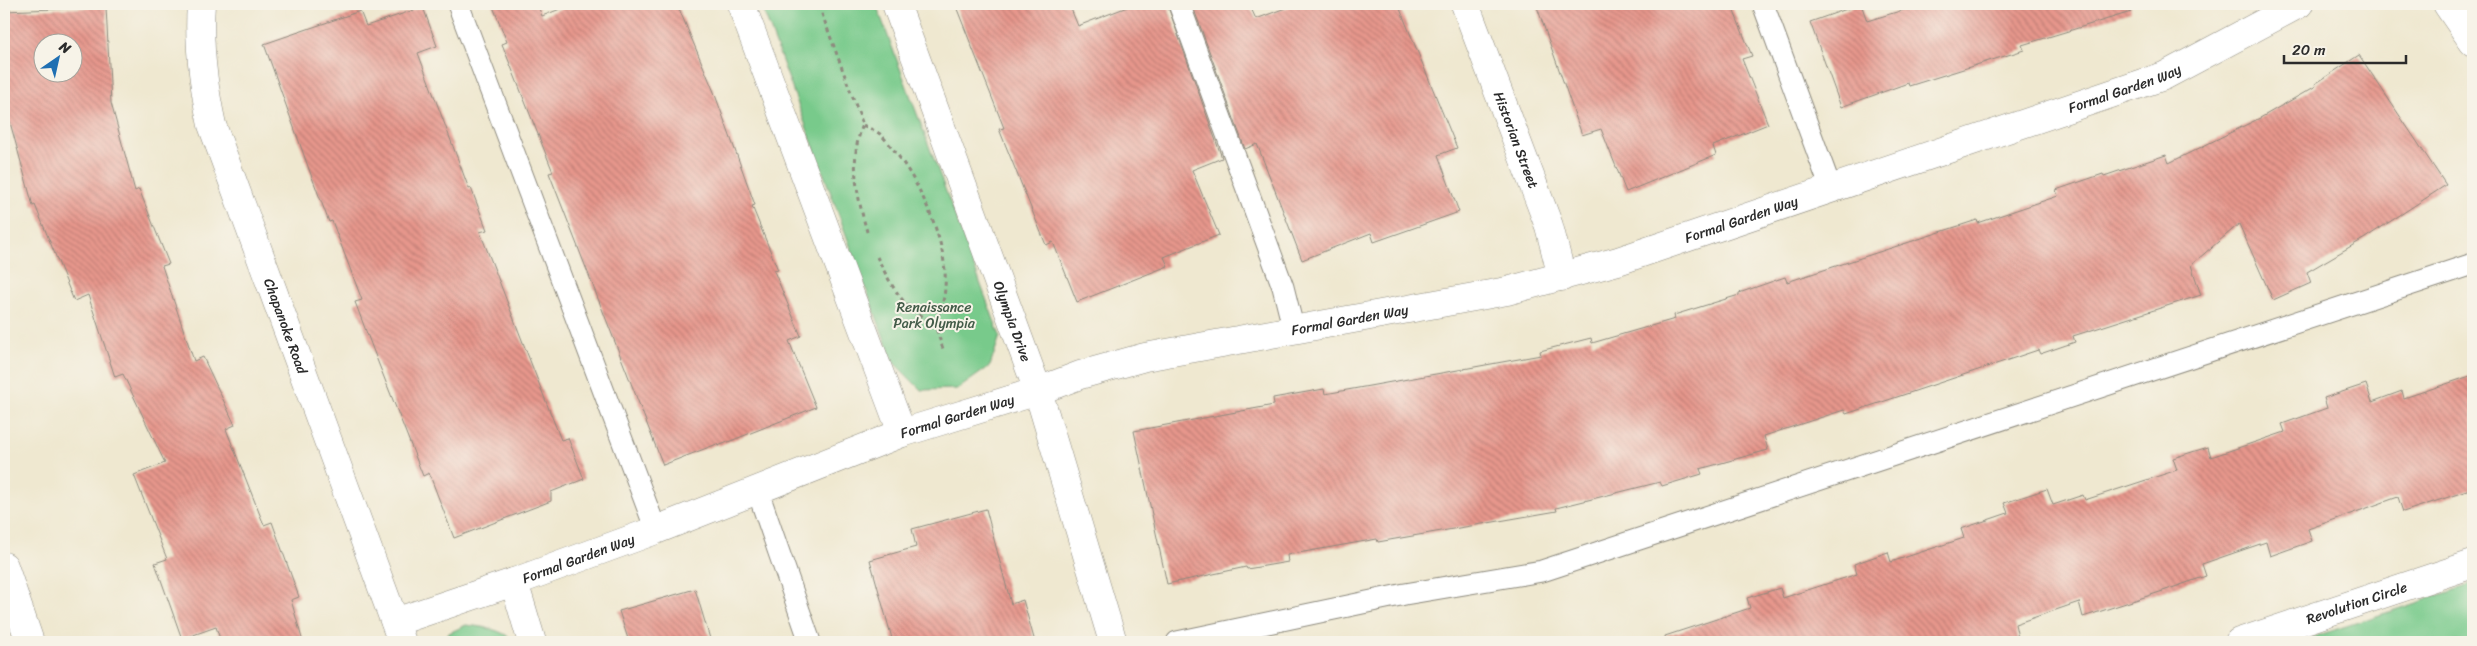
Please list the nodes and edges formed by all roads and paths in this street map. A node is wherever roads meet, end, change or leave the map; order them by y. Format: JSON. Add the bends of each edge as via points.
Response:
{"nodes":[{"id":1,"x":201,"y":4,"type":"edge"},
{"id":2,"x":458,"y":4,"type":"edge"},
{"id":3,"x":741,"y":4,"type":"edge"},
{"id":4,"x":800,"y":4,"type":"edge"},
{"id":5,"x":823,"y":4,"type":"edge"},
{"id":6,"x":896,"y":4,"type":"edge"},
{"id":7,"x":1179,"y":4,"type":"edge"},
{"id":8,"x":1465,"y":4,"type":"edge"},
{"id":9,"x":1763,"y":4,"type":"edge"},
{"id":10,"x":2299,"y":4,"type":"edge"},
{"id":11,"x":2447,"y":4,"type":"edge"},
{"id":12,"x":819,"y":6,"type":"junction"},
{"id":13,"x":2473,"y":42,"type":"edge"},
{"id":14,"x":863,"y":125,"type":"junction"},
{"id":15,"x":1832,"y":189,"type":"junction"},
{"id":16,"x":870,"y":241,"type":"dead end"},
{"id":17,"x":873,"y":249,"type":"dead end"},
{"id":18,"x":2473,"y":264,"type":"edge"},
{"id":19,"x":1562,"y":277,"type":"junction"},
{"id":20,"x":934,"y":322,"type":"junction"},
{"id":21,"x":1294,"y":331,"type":"junction"},
{"id":22,"x":942,"y":349,"type":"dead end"},
{"id":23,"x":1038,"y":391,"type":"junction"},
{"id":24,"x":902,"y":433,"type":"junction"},
{"id":25,"x":757,"y":489,"type":"junction"},
{"id":26,"x":656,"y":530,"type":"junction"},
{"id":27,"x":2473,"y":564,"type":"edge"},
{"id":28,"x":4,"y":566,"type":"edge"},
{"id":29,"x":514,"y":582,"type":"junction"},
{"id":30,"x":398,"y":632,"type":"edge"},
{"id":31,"x":30,"y":642,"type":"edge"},
{"id":32,"x":532,"y":642,"type":"edge"},
{"id":33,"x":810,"y":642,"type":"edge"},
{"id":34,"x":1112,"y":642,"type":"edge"},
{"id":35,"x":1177,"y":642,"type":"edge"},
{"id":36,"x":2240,"y":642,"type":"edge"}],
"edges":[{"from":1,"to":30,"type":"street","name":"Chapanoke Road","via":[[199,36],[203,82],[212,125]]},
{"from":2,"to":26,"type":"lane"},
{"from":3,"to":24,"type":"street"},
{"from":4,"to":12,"type":"path"},
{"from":5,"to":12,"type":"path"},
{"from":6,"to":23,"type":"street","name":"Olympia Drive"},
{"from":7,"to":21,"type":"lane","via":[[1280,278]]},
{"from":8,"to":19,"type":"street","name":"Historian Street","via":[[1549,226]]},
{"from":9,"to":15,"type":"lane"},
{"from":10,"to":15,"type":"street","name":"Formal Garden Way","via":[[2164,76]]},
{"from":11,"to":13,"type":"street"},
{"from":12,"to":14,"type":"path"},
{"from":14,"to":16,"type":"path","via":[[856,140],[855,161],[859,199]]},
{"from":14,"to":20,"type":"path","via":[[878,132],[906,168],[934,222],[945,262],[940,312]]},
{"from":15,"to":19,"type":"street","name":"Formal Garden Way","via":[[1618,262]]},
{"from":17,"to":20,"type":"path","via":[[905,304],[923,319]]},
{"from":18,"to":35,"type":"lane","via":[[1542,571],[1405,594]]},
{"from":19,"to":21,"type":"street","name":"Formal Garden Way","via":[[1507,291]]},
{"from":20,"to":22,"type":"path"},
{"from":21,"to":23,"type":"street","name":"Formal Garden Way","via":[[1146,357],[1080,375]]},
{"from":23,"to":24,"type":"street","name":"Formal Garden Way"},
{"from":23,"to":34,"type":"street","name":"Olympia Drive"},
{"from":24,"to":25,"type":"street","name":"Formal Garden Way"},
{"from":25,"to":26,"type":"street","name":"Formal Garden Way"},
{"from":25,"to":33,"type":"lane"},
{"from":26,"to":29,"type":"street","name":"Formal Garden Way"},
{"from":27,"to":36,"type":"street","name":"Revolution Circle"},
{"from":28,"to":31,"type":"street"},
{"from":29,"to":30,"type":"street","name":"Formal Garden Way"},
{"from":29,"to":32,"type":"street"}]}
